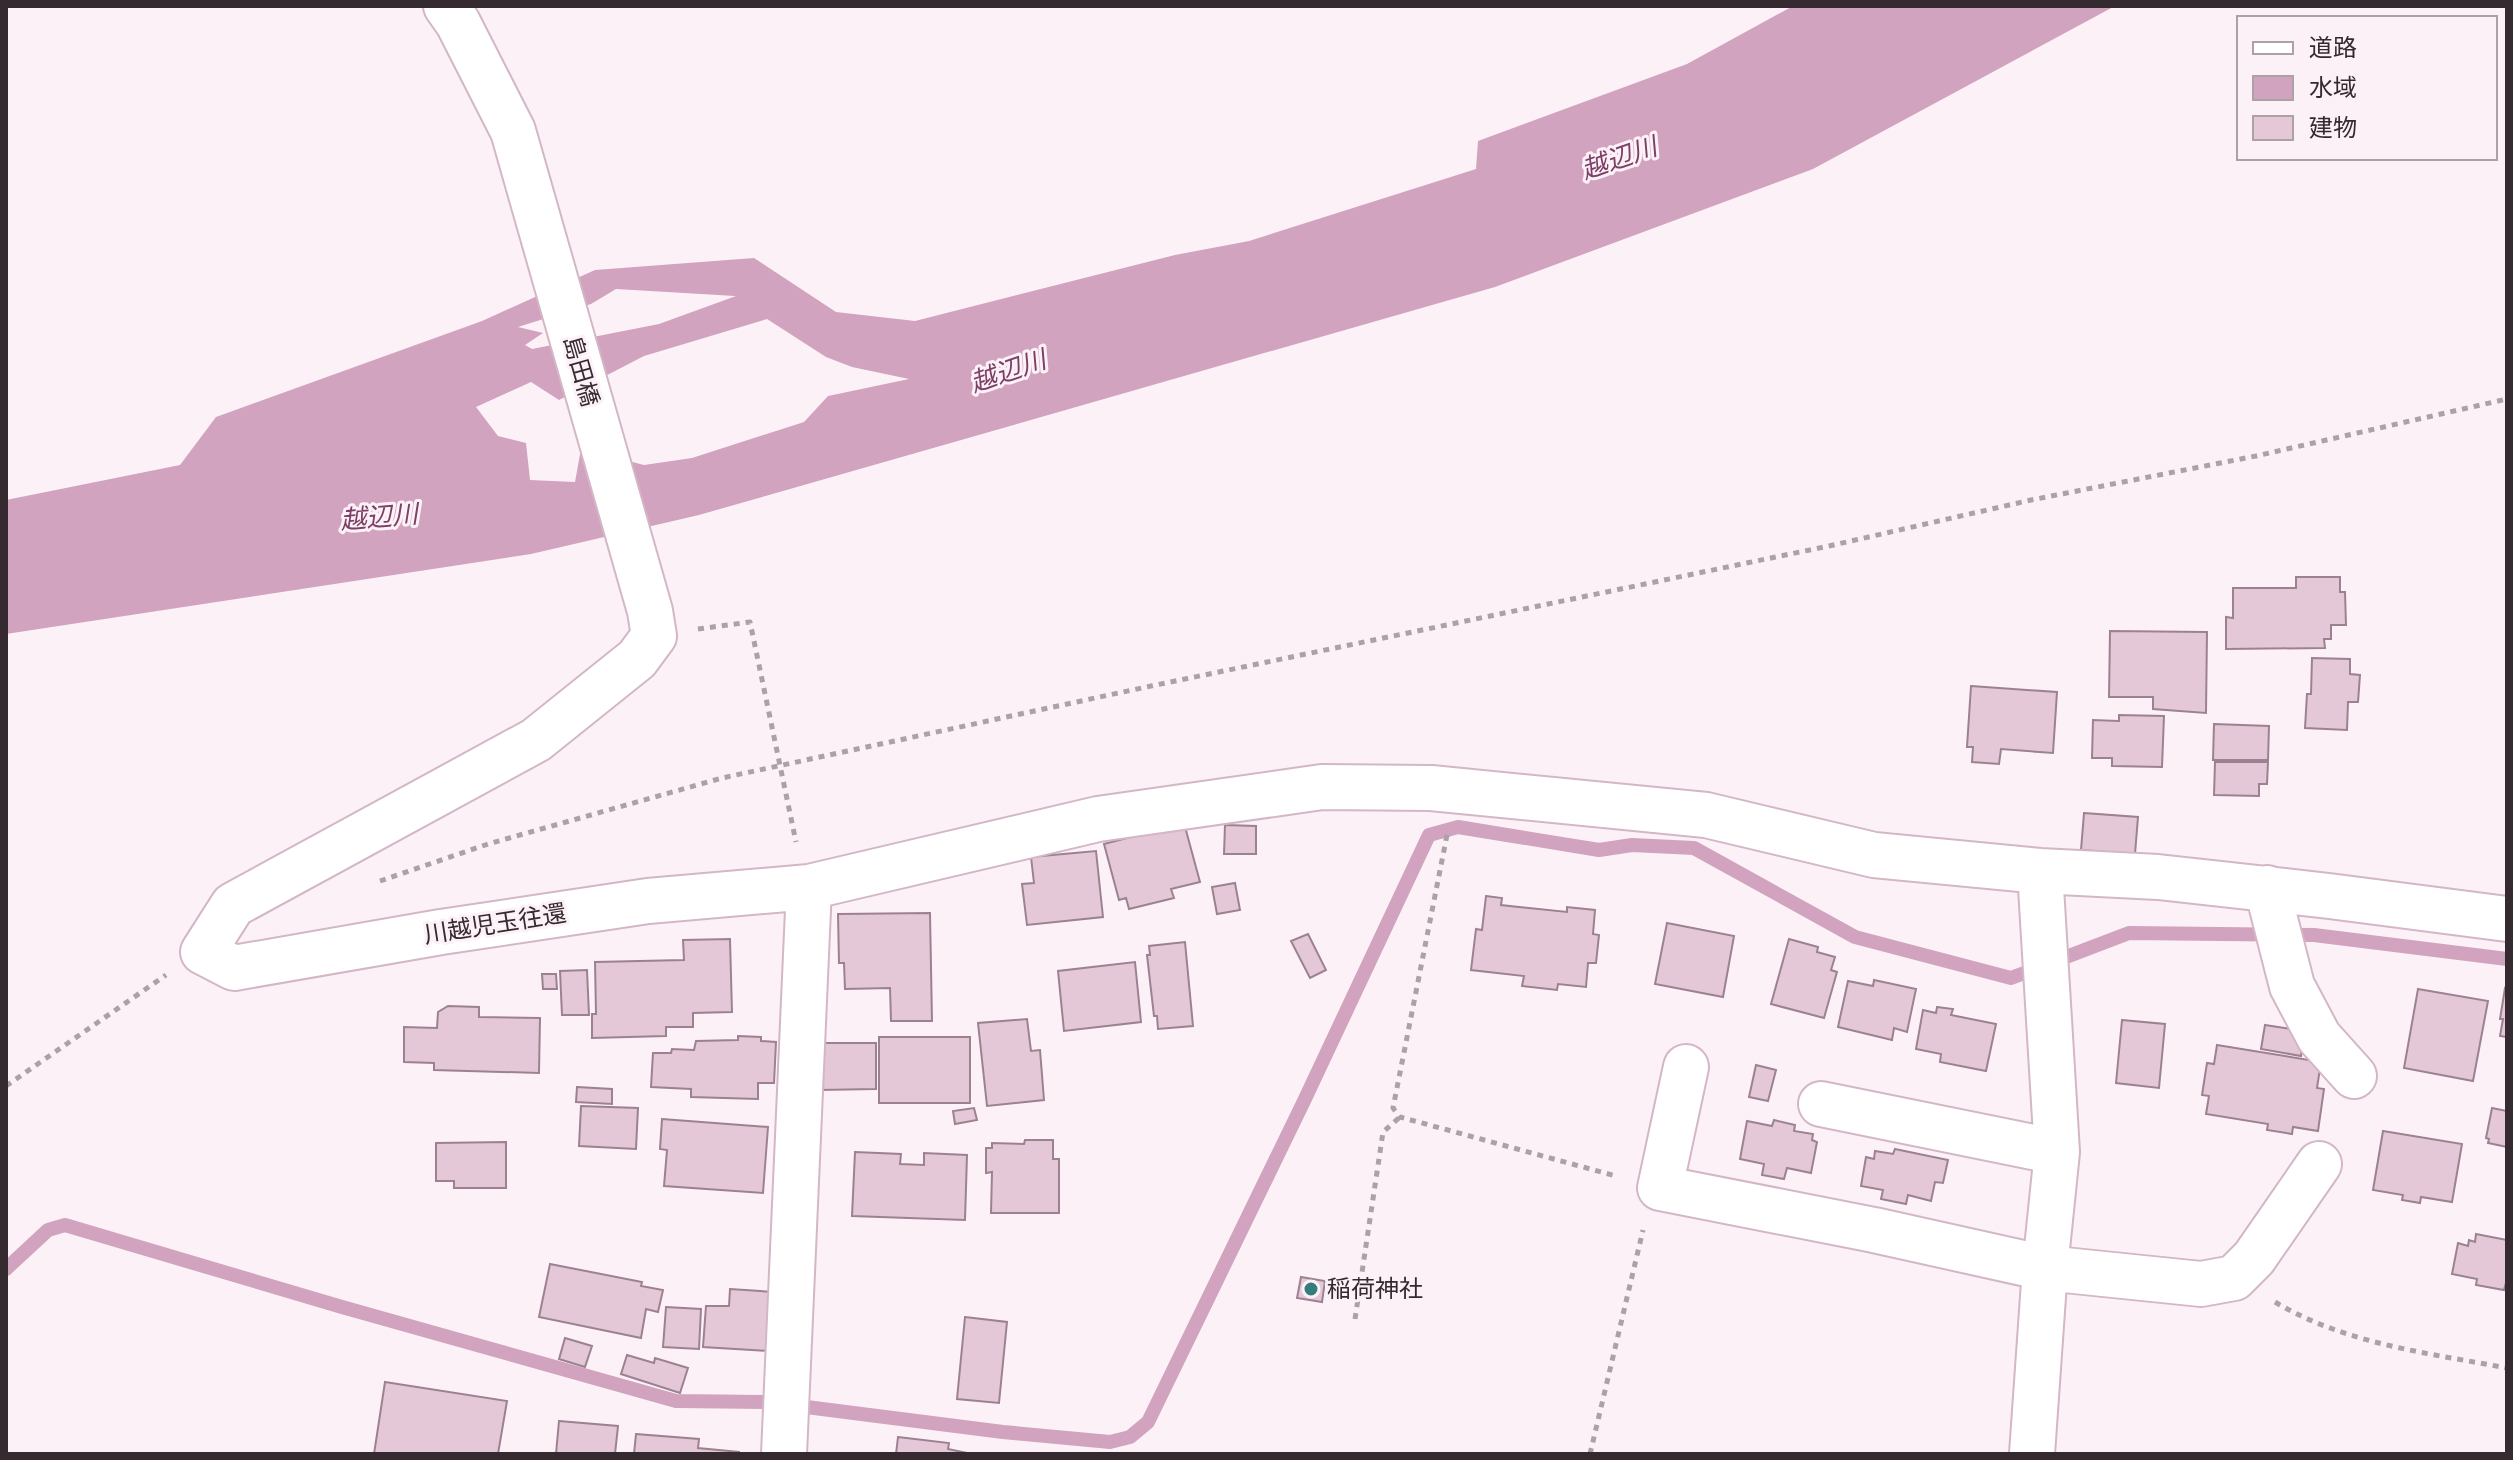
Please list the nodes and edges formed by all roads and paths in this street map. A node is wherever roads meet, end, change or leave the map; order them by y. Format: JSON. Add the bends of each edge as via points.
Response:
{"nodes":[{"id":1,"x":446,"y":6,"type":"edge"},
{"id":2,"x":2507,"y":399,"type":"edge"},
{"id":3,"x":652,"y":623,"type":"junction"},
{"id":4,"x":781,"y":765,"type":"junction"},
{"id":5,"x":1456,"y":790,"type":"junction"},
{"id":6,"x":804,"y":871,"type":"junction"},
{"id":7,"x":2040,"y":871,"type":"junction"},
{"id":8,"x":373,"y":883,"type":"dead end"},
{"id":9,"x":2267,"y":888,"type":"junction"},
{"id":10,"x":2507,"y":919,"type":"edge"},
{"id":11,"x":203,"y":952,"type":"junction"},
{"id":12,"x":1686,"y":1067,"type":"dead end"},
{"id":13,"x":2354,"y":1076,"type":"dead end"},
{"id":14,"x":6,"y":1086,"type":"edge"},
{"id":15,"x":1821,"y":1104,"type":"dead end"},
{"id":16,"x":1400,"y":1117,"type":"junction"},
{"id":17,"x":2057,"y":1152,"type":"junction"},
{"id":18,"x":2319,"y":1164,"type":"dead end"},
{"id":19,"x":1656,"y":1187,"type":"junction"},
{"id":20,"x":2045,"y":1268,"type":"junction"},
{"id":21,"x":2234,"y":1278,"type":"junction"},
{"id":22,"x":1355,"y":1319,"type":"dead end"},
{"id":23,"x":2507,"y":1368,"type":"edge"},
{"id":24,"x":784,"y":1454,"type":"edge"},
{"id":25,"x":1590,"y":1454,"type":"edge"},
{"id":26,"x":2032,"y":1454,"type":"edge"}],
"edges":[{"from":1,"to":3,"type":"street","name":"島田橋","via":[[513,131]]},
{"from":2,"to":4,"type":"path"},
{"from":3,"to":4,"type":"path","via":[[750,622]]},
{"from":3,"to":11,"type":"street","via":[[637,659],[536,740],[233,905]]},
{"from":4,"to":6,"type":"path"},
{"from":4,"to":8,"type":"path","via":[[488,844]]},
{"from":5,"to":6,"type":"street","name":"川越児玉往還","via":[[1322,787],[1098,819]]},
{"from":5,"to":7,"type":"street","name":"川越児玉往還","via":[[1706,815],[1874,855]]},
{"from":5,"to":16,"type":"path","via":[[1393,1108]]},
{"from":6,"to":11,"type":"street","name":"川越児玉往還","via":[[234,968]]},
{"from":6,"to":24,"type":"street"},
{"from":7,"to":9,"type":"street","name":"川越児玉往還"},
{"from":7,"to":17,"type":"street"},
{"from":9,"to":10,"type":"street","name":"川越児玉往還"},
{"from":9,"to":13,"type":"street","via":[[2292,986],[2319,1037]]},
{"from":11,"to":14,"type":"path"},
{"from":12,"to":19,"type":"street"},
{"from":15,"to":17,"type":"street"},
{"from":16,"to":19,"type":"path"},
{"from":16,"to":22,"type":"path","via":[[1383,1132]]},
{"from":17,"to":20,"type":"street"},
{"from":18,"to":21,"type":"street","via":[[2254,1258]]},
{"from":19,"to":20,"type":"street"},
{"from":19,"to":25,"type":"path"},
{"from":20,"to":21,"type":"street","via":[[2201,1284]]},
{"from":20,"to":26,"type":"street"},
{"from":21,"to":23,"type":"path","via":[[2340,1333]]}]}
